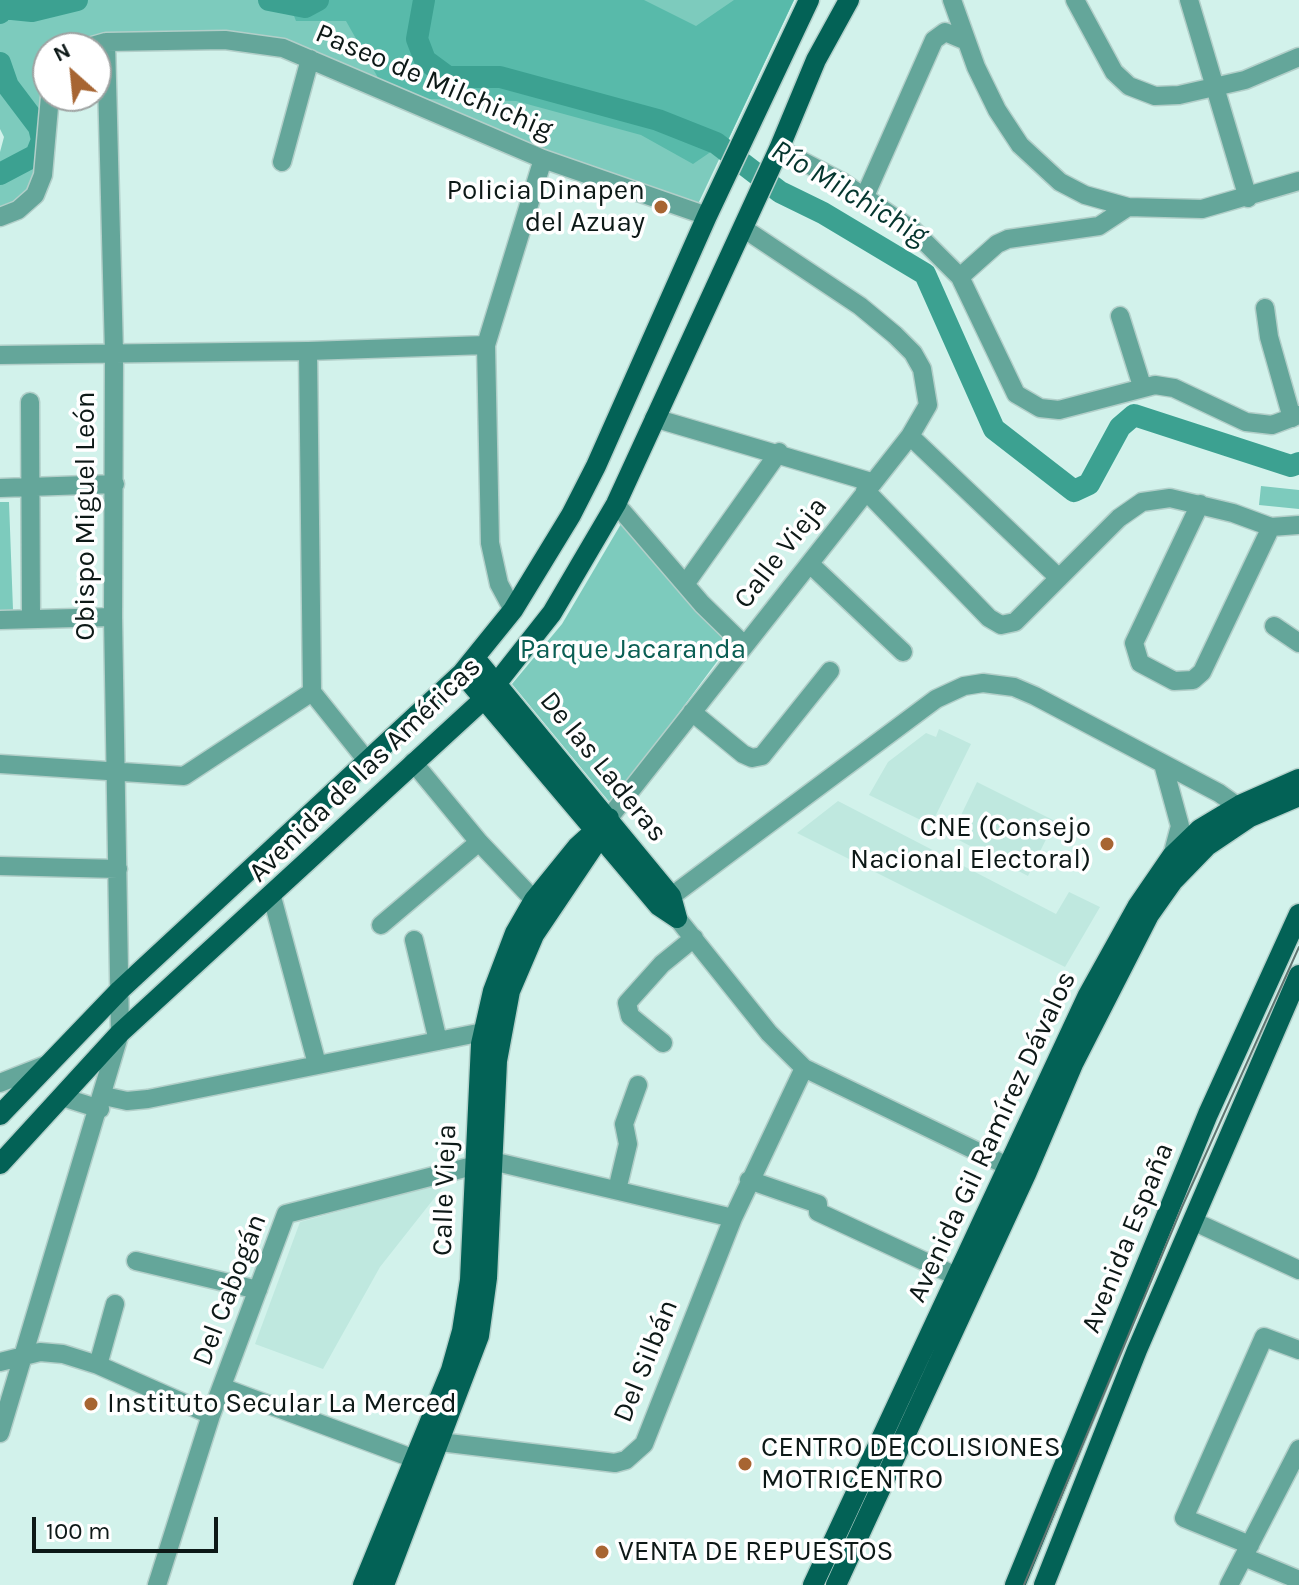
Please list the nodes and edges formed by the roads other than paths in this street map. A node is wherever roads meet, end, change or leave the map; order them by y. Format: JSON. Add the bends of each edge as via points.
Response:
{"nodes":[{"id":1,"x":809,"y":0,"type":"edge"},
{"id":2,"x":818,"y":0,"type":"edge"},
{"id":3,"x":842,"y":0,"type":"edge"},
{"id":4,"x":849,"y":0,"type":"edge"},
{"id":5,"x":952,"y":0,"type":"edge"},
{"id":6,"x":1075,"y":0,"type":"edge"},
{"id":7,"x":1192,"y":1,"type":"edge"},
{"id":8,"x":964,"y":40,"type":"junction"},
{"id":9,"x":112,"y":42,"type":"edge"},
{"id":10,"x":1299,"y":57,"type":"edge"},
{"id":11,"x":310,"y":59,"type":"junction"},
{"id":12,"x":1217,"y":88,"type":"junction"},
{"id":13,"x":49,"y":112,"type":"edge"},
{"id":14,"x":108,"y":112,"type":"edge"},
{"id":15,"x":755,"y":112,"type":"junction"},
{"id":16,"x":778,"y":150,"type":"junction"},
{"id":17,"x":543,"y":159,"type":"junction"},
{"id":18,"x":282,"y":162,"type":"dead end"},
{"id":19,"x":1299,"y":181,"type":"edge"},
{"id":20,"x":865,"y":196,"type":"junction"},
{"id":21,"x":1248,"y":198,"type":"junction"},
{"id":22,"x":1128,"y":207,"type":"junction"},
{"id":23,"x":707,"y":216,"type":"junction"},
{"id":24,"x":0,"y":217,"type":"edge"},
{"id":25,"x":743,"y":228,"type":"junction"},
{"id":26,"x":960,"y":277,"type":"junction"},
{"id":27,"x":1265,"y":308,"type":"dead end"},
{"id":28,"x":1120,"y":316,"type":"dead end"},
{"id":29,"x":486,"y":345,"type":"junction"},
{"id":30,"x":308,"y":351,"type":"junction"},
{"id":31,"x":114,"y":353,"type":"junction"},
{"id":32,"x":0,"y":355,"type":"edge"},
{"id":33,"x":1142,"y":386,"type":"junction"},
{"id":34,"x":30,"y":402,"type":"dead end"},
{"id":35,"x":1295,"y":417,"type":"edge"},
{"id":36,"x":654,"y":418,"type":"junction"},
{"id":37,"x":910,"y":436,"type":"junction"},
{"id":38,"x":779,"y":452,"type":"junction"},
{"id":39,"x":115,"y":484,"type":"junction"},
{"id":40,"x":868,"y":486,"type":"junction"},
{"id":41,"x":29,"y":487,"type":"junction"},
{"id":42,"x":0,"y":488,"type":"edge"},
{"id":43,"x":616,"y":504,"type":"junction"},
{"id":44,"x":1200,"y":504,"type":"junction"},
{"id":45,"x":1299,"y":525,"type":"edge"},
{"id":46,"x":1271,"y":527,"type":"junction"},
{"id":47,"x":810,"y":564,"type":"junction"},
{"id":48,"x":1059,"y":578,"type":"junction"},
{"id":49,"x":686,"y":583,"type":"junction"},
{"id":50,"x":513,"y":610,"type":"junction"},
{"id":51,"x":31,"y":616,"type":"junction"},
{"id":52,"x":113,"y":617,"type":"junction"},
{"id":53,"x":0,"y":620,"type":"edge"},
{"id":54,"x":1274,"y":626,"type":"dead end"},
{"id":55,"x":1299,"y":643,"type":"edge"},
{"id":56,"x":744,"y":645,"type":"junction"},
{"id":57,"x":903,"y":652,"type":"dead end"},
{"id":58,"x":468,"y":666,"type":"junction"},
{"id":59,"x":830,"y":671,"type":"dead end"},
{"id":60,"x":492,"y":691,"type":"junction"},
{"id":61,"x":312,"y":692,"type":"junction"},
{"id":62,"x":692,"y":712,"type":"junction"},
{"id":63,"x":368,"y":762,"type":"junction"},
{"id":64,"x":413,"y":762,"type":"junction"},
{"id":65,"x":0,"y":764,"type":"edge"},
{"id":66,"x":1163,"y":764,"type":"junction"},
{"id":67,"x":116,"y":774,"type":"junction"},
{"id":68,"x":1299,"y":779,"type":"edge"},
{"id":69,"x":1299,"y":796,"type":"edge"},
{"id":70,"x":1245,"y":811,"type":"junction"},
{"id":71,"x":601,"y":828,"type":"junction"},
{"id":72,"x":479,"y":842,"type":"junction"},
{"id":73,"x":1172,"y":856,"type":"junction"},
{"id":74,"x":0,"y":866,"type":"edge"},
{"id":75,"x":118,"y":869,"type":"junction"},
{"id":76,"x":272,"y":897,"type":"junction"},
{"id":77,"x":534,"y":900,"type":"junction"},
{"id":78,"x":665,"y":901,"type":"junction"},
{"id":79,"x":1299,"y":914,"type":"edge"},
{"id":80,"x":677,"y":918,"type":"joint"},
{"id":81,"x":381,"y":925,"type":"dead end"},
{"id":82,"x":694,"y":938,"type":"junction"},
{"id":83,"x":414,"y":940,"type":"dead end"},
{"id":84,"x":1299,"y":975,"type":"edge"},
{"id":85,"x":120,"y":990,"type":"junction"},
{"id":86,"x":1293,"y":1005,"type":"edge"},
{"id":87,"x":483,"y":1032,"type":"junction"},
{"id":88,"x":120,"y":1033,"type":"junction"},
{"id":89,"x":438,"y":1041,"type":"junction"},
{"id":90,"x":663,"y":1043,"type":"dead end"},
{"id":91,"x":1072,"y":1046,"type":"junction"},
{"id":92,"x":48,"y":1064,"type":"junction"},
{"id":93,"x":317,"y":1064,"type":"junction"},
{"id":94,"x":804,"y":1068,"type":"junction"},
{"id":95,"x":0,"y":1083,"type":"edge"},
{"id":96,"x":638,"y":1085,"type":"dead end"},
{"id":97,"x":62,"y":1097,"type":"junction"},
{"id":98,"x":102,"y":1102,"type":"junction"},
{"id":99,"x":1,"y":1110,"type":"edge"},
{"id":100,"x":483,"y":1163,"type":"junction"},
{"id":101,"x":0,"y":1164,"type":"edge"},
{"id":102,"x":1018,"y":1171,"type":"junction"},
{"id":103,"x":749,"y":1180,"type":"junction"},
{"id":104,"x":617,"y":1190,"type":"junction"},
{"id":105,"x":733,"y":1218,"type":"junction"},
{"id":106,"x":1195,"y":1222,"type":"junction"},
{"id":107,"x":136,"y":1261,"type":"dead end"},
{"id":108,"x":1299,"y":1270,"type":"edge"},
{"id":109,"x":956,"y":1276,"type":"junction"},
{"id":110,"x":258,"y":1290,"type":"junction"},
{"id":111,"x":115,"y":1304,"type":"dead end"},
{"id":112,"x":1299,"y":1350,"type":"edge"},
{"id":113,"x":24,"y":1356,"type":"junction"},
{"id":114,"x":0,"y":1362,"type":"edge"},
{"id":115,"x":98,"y":1365,"type":"junction"},
{"id":116,"x":224,"y":1388,"type":"junction"},
{"id":117,"x":211,"y":1415,"type":"junction"},
{"id":118,"x":0,"y":1433,"type":"edge"},
{"id":119,"x":440,"y":1442,"type":"junction"},
{"id":120,"x":1299,"y":1449,"type":"edge"},
{"id":121,"x":412,"y":1458,"type":"junction"},
{"id":122,"x":1247,"y":1551,"type":"junction"},
{"id":123,"x":1299,"y":1580,"type":"edge"},
{"id":124,"x":157,"y":1585,"type":"edge"},
{"id":125,"x":363,"y":1585,"type":"edge"},
{"id":126,"x":384,"y":1585,"type":"edge"},
{"id":127,"x":813,"y":1585,"type":"edge"},
{"id":128,"x":836,"y":1585,"type":"edge"},
{"id":129,"x":1015,"y":1585,"type":"edge"},
{"id":130,"x":1044,"y":1585,"type":"edge"},
{"id":131,"x":1229,"y":1585,"type":"edge"}],
"edges":[{"from":1,"to":15,"type":"main road","name":"Avenida de las Américas"},
{"from":2,"to":15,"type":"main road","name":"Avenida de las Américas","via":[[770,94]]},
{"from":3,"to":16,"type":"main road","name":"Avenida de las Américas","via":[[789,108]]},
{"from":4,"to":16,"type":"main road","name":"Avenida de las Américas","via":[[826,39]]},
{"from":5,"to":8,"type":"street"},
{"from":6,"to":12,"type":"street","via":[[1100,52],[1129,86],[1165,96]]},
{"from":7,"to":12,"type":"street"},
{"from":8,"to":20,"type":"street","via":[[945,32],[934,40]]},
{"from":8,"to":22,"type":"street","via":[[997,110],[1038,164],[1085,195]]},
{"from":9,"to":11,"type":"street","name":"Paseo de Milchichig","via":[[251,42]]},
{"from":10,"to":12,"type":"street"},
{"from":11,"to":17,"type":"street","name":"Paseo de Milchichig"},
{"from":11,"to":18,"type":"street"},
{"from":12,"to":21,"type":"street"},
{"from":13,"to":24,"type":"street","via":[[43,175],[35,195]]},
{"from":14,"to":31,"type":"street","name":"Obispo Miguel León"},
{"from":15,"to":23,"type":"main road","name":"Avenida de las Américas"},
{"from":16,"to":20,"type":"street"},
{"from":16,"to":25,"type":"main road","name":"Avenida de las Américas"},
{"from":17,"to":23,"type":"street","name":"Paseo de Milchichig"},
{"from":17,"to":29,"type":"street"},
{"from":19,"to":21,"type":"street"},
{"from":20,"to":26,"type":"street","via":[[914,231]]},
{"from":21,"to":22,"type":"street","via":[[1202,209]]},
{"from":22,"to":26,"type":"street","via":[[1099,226],[1008,239]]},
{"from":23,"to":50,"type":"main road","name":"Avenida de las Américas","via":[[596,466]]},
{"from":25,"to":36,"type":"main road","name":"Avenida de las Américas"},
{"from":25,"to":37,"type":"street","name":"Calle Vieja","via":[[860,306],[913,353],[922,369],[928,405]]},
{"from":26,"to":33,"type":"street","via":[[1016,394],[1040,408],[1059,410]]},
{"from":27,"to":35,"type":"street"},
{"from":28,"to":33,"type":"street"},
{"from":29,"to":30,"type":"street"},
{"from":29,"to":50,"type":"street","via":[[490,543],[499,584]]},
{"from":30,"to":31,"type":"street"},
{"from":30,"to":61,"type":"street"},
{"from":31,"to":32,"type":"street"},
{"from":31,"to":39,"type":"street","name":"Obispo Miguel León"},
{"from":33,"to":35,"type":"street","via":[[1174,388],[1246,422],[1272,425]]},
{"from":34,"to":41,"type":"street"},
{"from":36,"to":38,"type":"street"},
{"from":36,"to":43,"type":"main road","name":"Avenida de las Américas"},
{"from":37,"to":40,"type":"street","name":"Calle Vieja"},
{"from":37,"to":48,"type":"street"},
{"from":38,"to":40,"type":"street"},
{"from":38,"to":49,"type":"street"},
{"from":39,"to":41,"type":"street"},
{"from":39,"to":52,"type":"street","name":"Obispo Miguel León"},
{"from":40,"to":47,"type":"street","name":"Calle Vieja"},
{"from":40,"to":48,"type":"street","via":[[1001,625],[1015,622]]},
{"from":41,"to":42,"type":"street"},
{"from":41,"to":51,"type":"street"},
{"from":43,"to":49,"type":"street"},
{"from":43,"to":60,"type":"main road","name":"Avenida de las Américas","via":[[552,613]]},
{"from":44,"to":46,"type":"street"},
{"from":44,"to":46,"type":"street","via":[[1134,643],[1140,663],[1174,681],[1193,680],[1202,672]]},
{"from":44,"to":48,"type":"street","via":[[1170,498],[1142,502]]},
{"from":45,"to":46,"type":"street"},
{"from":47,"to":56,"type":"street","name":"Calle Vieja"},
{"from":47,"to":57,"type":"street"},
{"from":49,"to":56,"type":"street"},
{"from":50,"to":58,"type":"main road","name":"Avenida de las Américas"},
{"from":51,"to":52,"type":"street"},
{"from":51,"to":53,"type":"street"},
{"from":52,"to":67,"type":"street","name":"Obispo Miguel León"},
{"from":54,"to":55,"type":"street"},
{"from":56,"to":62,"type":"street","name":"Calle Vieja"},
{"from":58,"to":60,"type":"main road","name":"De las Laderas"},
{"from":58,"to":63,"type":"main road","name":"Avenida de las Américas"},
{"from":59,"to":62,"type":"street","via":[[762,756],[743,754]]},
{"from":60,"to":64,"type":"main road","name":"Avenida de las Américas"},
{"from":60,"to":71,"type":"main road","name":"De las Laderas"},
{"from":61,"to":63,"type":"street"},
{"from":61,"to":67,"type":"street","via":[[184,776]]},
{"from":62,"to":71,"type":"street","name":"Calle Vieja"},
{"from":63,"to":85,"type":"main road","name":"Avenida de las Américas"},
{"from":64,"to":72,"type":"street"},
{"from":64,"to":76,"type":"main road","name":"Avenida de las Américas"},
{"from":65,"to":67,"type":"street"},
{"from":66,"to":70,"type":"street"},
{"from":66,"to":73,"type":"street","via":[[1180,826]]},
{"from":66,"to":78,"type":"street","via":[[1014,687],[964,686],[936,699]]},
{"from":67,"to":75,"type":"street","name":"Obispo Miguel León"},
{"from":68,"to":70,"type":"main road","name":"Avenida Gil Ramírez Dávalos"},
{"from":69,"to":70,"type":"main road","name":"Avenida Gil Ramírez Dávalos"},
{"from":70,"to":73,"type":"main road","name":"Avenida Gil Ramírez Dávalos","via":[[1200,829]]},
{"from":70,"to":91,"type":"main road","name":"Avenida Gil Ramírez Dávalos","via":[[1173,881]]},
{"from":71,"to":77,"type":"main road","name":"Calle Vieja"},
{"from":71,"to":78,"type":"main road","name":"De las Laderas"},
{"from":71,"to":100,"type":"main road","name":"Calle Vieja","via":[[519,964],[497,1061]]},
{"from":72,"to":77,"type":"street"},
{"from":72,"to":81,"type":"street"},
{"from":73,"to":91,"type":"main road","name":"Avenida Gil Ramírez Dávalos","via":[[1118,939]]},
{"from":74,"to":75,"type":"street"},
{"from":75,"to":85,"type":"street","name":"Obispo Miguel León"},
{"from":76,"to":88,"type":"main road","name":"Avenida de las Américas"},
{"from":76,"to":93,"type":"street"},
{"from":77,"to":87,"type":"main road","name":"Calle Vieja","via":[[506,953]]},
{"from":78,"to":80,"type":"main road","name":"De las Laderas"},
{"from":79,"to":129,"type":"main road","name":"Avenida España","via":[[1208,1114]]},
{"from":80,"to":82,"type":"street","name":"De las Laderas"},
{"from":82,"to":90,"type":"street","via":[[627,1003],[630,1016]]},
{"from":82,"to":94,"type":"street","name":"De las Laderas","via":[[769,1033]]},
{"from":83,"to":89,"type":"street"},
{"from":84,"to":86,"type":"main road","name":"Avenida España"},
{"from":85,"to":88,"type":"street","name":"Obispo Miguel León"},
{"from":85,"to":92,"type":"main road","name":"Avenida de las Américas"},
{"from":86,"to":106,"type":"main road","name":"Avenida España"},
{"from":87,"to":89,"type":"street"},
{"from":87,"to":100,"type":"main road","name":"Calle Vieja"},
{"from":88,"to":97,"type":"main road","name":"Avenida de las Américas"},
{"from":88,"to":98,"type":"street","name":"Obispo Miguel León"},
{"from":89,"to":93,"type":"street"},
{"from":91,"to":102,"type":"main road","name":"Avenida Gil Ramírez Dávalos"},
{"from":92,"to":95,"type":"street"},
{"from":92,"to":99,"type":"main road","name":"Avenida de las Américas"},
{"from":93,"to":98,"type":"street","via":[[148,1099]]},
{"from":94,"to":102,"type":"street","name":"De las Laderas"},
{"from":94,"to":103,"type":"street","name":"Del Silbán"},
{"from":96,"to":104,"type":"street","via":[[624,1124],[628,1144]]},
{"from":97,"to":98,"type":"street"},
{"from":97,"to":101,"type":"main road","name":"Avenida de las Américas"},
{"from":98,"to":113,"type":"street","name":"Obispo Miguel León"},
{"from":100,"to":104,"type":"street"},
{"from":100,"to":110,"type":"street","name":"Del Cabogán","via":[[286,1214]]},
{"from":100,"to":119,"type":"main road","name":"Calle Vieja","via":[[487,1278],[479,1336]]},
{"from":100,"to":121,"type":"main road","name":"Calle Vieja","via":[[462,1331]]},
{"from":102,"to":109,"type":"main road","name":"Avenida Gil Ramírez Dávalos"},
{"from":102,"to":128,"type":"main road","name":"Avenida Gil Ramírez Dávalos"},
{"from":103,"to":105,"type":"street","name":"Del Silbán"},
{"from":103,"to":109,"type":"street","via":[[818,1204],[818,1212]]},
{"from":104,"to":105,"type":"street"},
{"from":105,"to":119,"type":"street","name":"Del Silbán","via":[[636,1453],[615,1463]]},
{"from":106,"to":108,"type":"street"},
{"from":106,"to":130,"type":"main road","name":"Avenida España","via":[[1137,1350]]},
{"from":107,"to":110,"type":"street"},
{"from":109,"to":127,"type":"main road","name":"Avenida Gil Ramírez Dávalos"},
{"from":110,"to":116,"type":"street","name":"Del Cabogán"},
{"from":111,"to":115,"type":"street"},
{"from":112,"to":122,"type":"street","via":[[1264,1337],[1184,1518]]},
{"from":113,"to":114,"type":"street"},
{"from":113,"to":115,"type":"street","via":[[63,1354]]},
{"from":113,"to":118,"type":"street","name":"Obispo Miguel León"},
{"from":115,"to":117,"type":"street"},
{"from":116,"to":117,"type":"street","name":"Del Cabogán"},
{"from":116,"to":121,"type":"street"},
{"from":117,"to":124,"type":"street","name":"Del Cabogán"},
{"from":119,"to":121,"type":"street"},
{"from":119,"to":126,"type":"main road","name":"Calle Vieja"},
{"from":120,"to":122,"type":"street"},
{"from":121,"to":125,"type":"main road","name":"Calle Vieja"},
{"from":122,"to":123,"type":"street"},
{"from":122,"to":131,"type":"street"}]}
